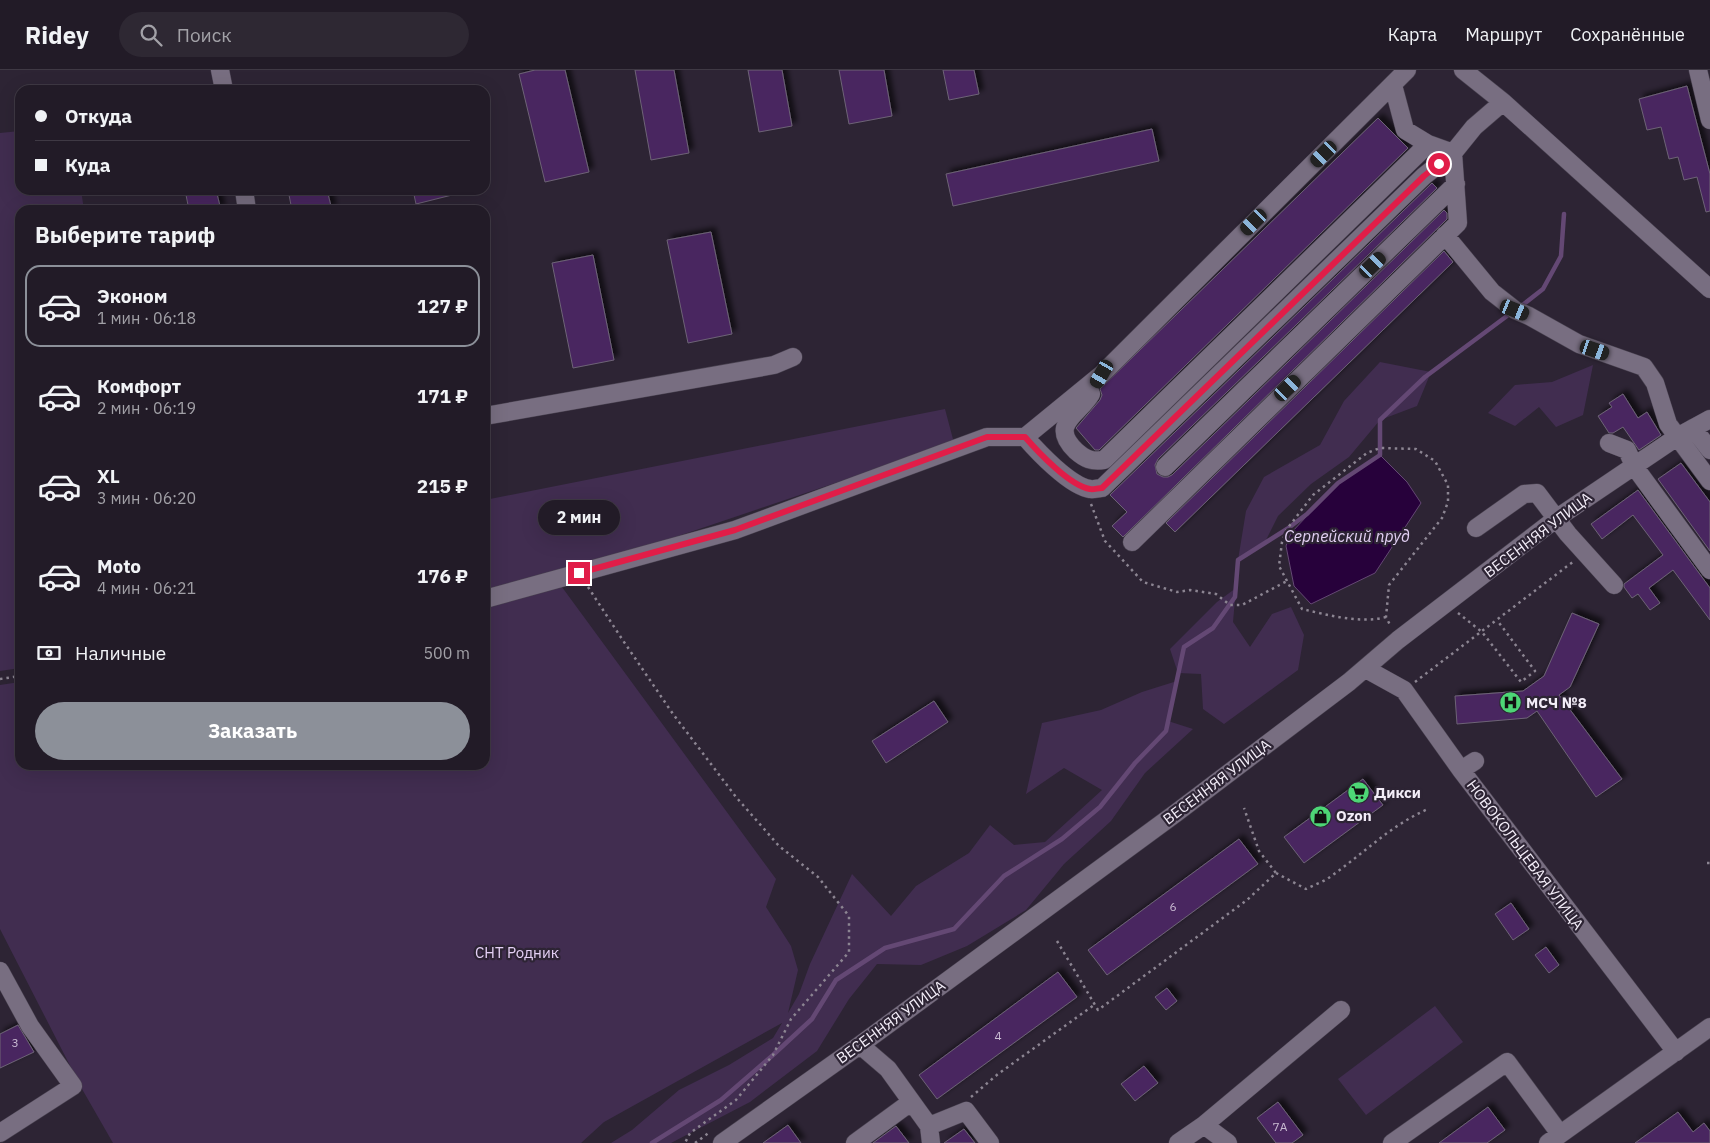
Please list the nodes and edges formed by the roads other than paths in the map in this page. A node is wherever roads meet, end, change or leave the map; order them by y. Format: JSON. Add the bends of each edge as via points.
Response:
{"nodes":[{"id":1,"x":220,"y":70,"type":"edge"},
{"id":2,"x":1407,"y":70,"type":"edge"},
{"id":3,"x":1463,"y":70,"type":"edge"},
{"id":4,"x":1698,"y":70,"type":"edge"},
{"id":5,"x":223,"y":85,"type":"edge"},
{"id":6,"x":1393,"y":85,"type":"junction"},
{"id":7,"x":1503,"y":102,"type":"junction"},
{"id":8,"x":1710,"y":120,"type":"edge"},
{"id":9,"x":1428,"y":144,"type":"junction"},
{"id":10,"x":1454,"y":153,"type":"junction"},
{"id":11,"x":1456,"y":184,"type":"junction"},
{"id":12,"x":1445,"y":235,"type":"junction"},
{"id":13,"x":1710,"y":289,"type":"edge"},
{"id":14,"x":793,"y":357,"type":"dead end"},
{"id":15,"x":1102,"y":374,"type":"junction"},
{"id":16,"x":490,"y":415,"type":"edge"},
{"id":17,"x":1710,"y":419,"type":"edge"},
{"id":18,"x":1693,"y":428,"type":"junction"},
{"id":19,"x":1025,"y":437,"type":"junction"},
{"id":20,"x":1677,"y":437,"type":"junction"},
{"id":21,"x":1610,"y":443,"type":"dead end"},
{"id":22,"x":1710,"y":450,"type":"edge"},
{"id":23,"x":1634,"y":466,"type":"junction"},
{"id":24,"x":1165,"y":467,"type":"dead end"},
{"id":25,"x":1710,"y":481,"type":"edge"},
{"id":26,"x":1557,"y":518,"type":"junction"},
{"id":27,"x":1476,"y":528,"type":"dead end"},
{"id":28,"x":1132,"y":542,"type":"dead end"},
{"id":29,"x":1710,"y":570,"type":"edge"},
{"id":30,"x":1614,"y":585,"type":"dead end"},
{"id":31,"x":490,"y":598,"type":"edge"},
{"id":32,"x":1366,"y":669,"type":"junction"},
{"id":33,"x":0,"y":971,"type":"edge"},
{"id":34,"x":1341,"y":1010,"type":"dead end"},
{"id":35,"x":1710,"y":1027,"type":"edge"},
{"id":36,"x":860,"y":1045,"type":"junction"},
{"id":37,"x":1676,"y":1052,"type":"junction"},
{"id":38,"x":911,"y":1102,"type":"junction"},
{"id":39,"x":1204,"y":1125,"type":"junction"},
{"id":40,"x":0,"y":1133,"type":"edge"},
{"id":41,"x":930,"y":1134,"type":"edge"},
{"id":42,"x":1554,"y":1139,"type":"edge"},
{"id":43,"x":722,"y":1143,"type":"edge"},
{"id":44,"x":855,"y":1143,"type":"edge"},
{"id":45,"x":990,"y":1143,"type":"edge"},
{"id":46,"x":1178,"y":1143,"type":"edge"},
{"id":47,"x":1228,"y":1143,"type":"edge"},
{"id":48,"x":1392,"y":1143,"type":"edge"}],
"edges":[{"from":1,"to":5,"type":"street"},
{"from":2,"to":6,"type":"street"},
{"from":3,"to":7,"type":"street"},
{"from":4,"to":8,"type":"street"},
{"from":6,"to":9,"type":"street","via":[[1405,130]]},
{"from":6,"to":15,"type":"street"},
{"from":7,"to":10,"type":"street","via":[[1474,127]]},
{"from":7,"to":13,"type":"street"},
{"from":9,"to":10,"type":"street"},
{"from":9,"to":15,"type":"street","via":[[1104,460],[1094,462],[1083,458],[1068,443],[1065,430],[1066,421],[1088,399]]},
{"from":10,"to":11,"type":"street"},
{"from":10,"to":19,"type":"street","via":[[1424,176],[1102,488],[1078,485]]},
{"from":11,"to":12,"type":"street","via":[[1458,223]]},
{"from":11,"to":24,"type":"street"},
{"from":12,"to":20,"type":"street","via":[[1492,292],[1515,310],[1579,344],[1644,367],[1655,383],[1668,424]]},
{"from":12,"to":28,"type":"street"},
{"from":14,"to":16,"type":"street","via":[[774,364]]},
{"from":15,"to":19,"type":"street"},
{"from":17,"to":18,"type":"street","name":"ВЕСЕННЯЯ УЛИЦА"},
{"from":18,"to":20,"type":"street","name":"ВЕСЕННЯЯ УЛИЦА"},
{"from":18,"to":22,"type":"street"},
{"from":19,"to":31,"type":"street","via":[[987,437],[735,530]]},
{"from":20,"to":23,"type":"street","name":"ВЕСЕННЯЯ УЛИЦА"},
{"from":20,"to":25,"type":"street"},
{"from":21,"to":23,"type":"street","via":[[1627,450]]},
{"from":23,"to":26,"type":"street","name":"ВЕСЕННЯЯ УЛИЦА"},
{"from":23,"to":29,"type":"street"},
{"from":26,"to":27,"type":"street","via":[[1543,499],[1532,492],[1524,494]]},
{"from":26,"to":30,"type":"street"},
{"from":26,"to":32,"type":"street","name":"ВЕСЕННЯЯ УЛИЦА","via":[[1398,640]]},
{"from":32,"to":36,"type":"street","name":"ВЕСЕННЯЯ УЛИЦА"},
{"from":32,"to":37,"type":"street","name":"НОВОКОЛЬЦЕВАЯ УЛИЦА","via":[[1404,690],[1468,765]]},
{"from":33,"to":40,"type":"street","via":[[30,1026],[73,1086]]},
{"from":34,"to":39,"type":"street"},
{"from":35,"to":37,"type":"street"},
{"from":36,"to":38,"type":"street","via":[[888,1070]]},
{"from":36,"to":43,"type":"street","name":"ВЕСЕННЯЯ УЛИЦА"},
{"from":37,"to":42,"type":"street"},
{"from":38,"to":41,"type":"street"},
{"from":38,"to":44,"type":"street"},
{"from":39,"to":46,"type":"street"},
{"from":39,"to":47,"type":"street"},
{"from":41,"to":45,"type":"street","via":[[966,1111]]},
{"from":42,"to":48,"type":"street","via":[[1507,1062]]}]}
